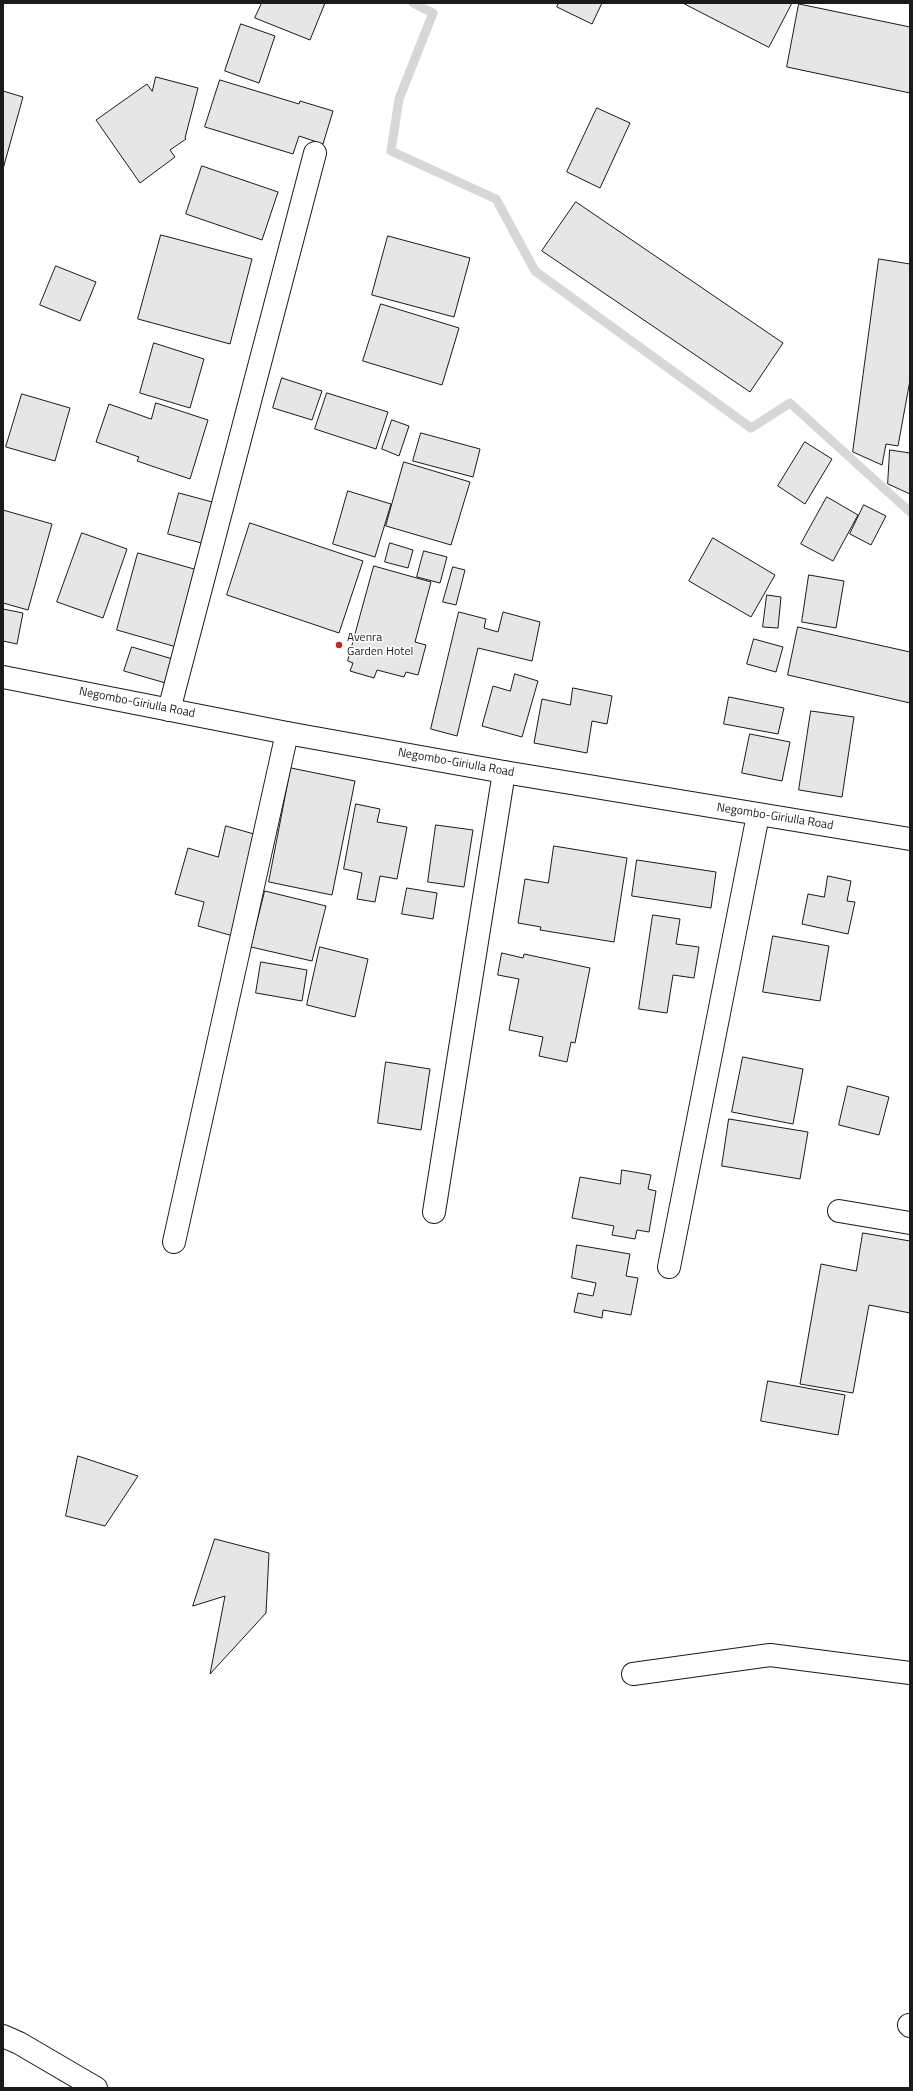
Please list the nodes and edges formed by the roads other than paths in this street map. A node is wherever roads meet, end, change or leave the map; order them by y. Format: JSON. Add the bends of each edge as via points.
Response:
{"nodes":[{"id":1,"x":315,"y":153,"type":"dead end"},
{"id":2,"x":3,"y":677,"type":"edge"},
{"id":3,"x":169,"y":710,"type":"junction"},
{"id":4,"x":287,"y":733,"type":"junction"},
{"id":5,"x":504,"y":772,"type":"junction"},
{"id":6,"x":758,"y":814,"type":"junction"},
{"id":7,"x":910,"y":839,"type":"edge"},
{"id":8,"x":839,"y":1211,"type":"dead end"},
{"id":9,"x":434,"y":1212,"type":"dead end"},
{"id":10,"x":910,"y":1223,"type":"edge"},
{"id":11,"x":174,"y":1242,"type":"dead end"},
{"id":12,"x":669,"y":1267,"type":"dead end"},
{"id":13,"x":910,"y":1673,"type":"edge"},
{"id":14,"x":633,"y":1674,"type":"dead end"},
{"id":15,"x":3,"y":2036,"type":"edge"},
{"id":16,"x":96,"y":2088,"type":"edge"}],
"edges":[{"from":1,"to":3,"type":"street"},
{"from":2,"to":3,"type":"street","name":"Negombo-Giriulla Road"},
{"from":3,"to":4,"type":"street","name":"Negombo-Giriulla Road"},
{"from":4,"to":5,"type":"street","name":"Negombo-Giriulla Road"},
{"from":4,"to":11,"type":"street"},
{"from":5,"to":6,"type":"street","name":"Negombo-Giriulla Road"},
{"from":5,"to":9,"type":"street"},
{"from":6,"to":7,"type":"street","name":"Negombo-Giriulla Road"},
{"from":6,"to":12,"type":"street"},
{"from":8,"to":10,"type":"street"},
{"from":13,"to":14,"type":"street","via":[[770,1655]]},
{"from":15,"to":16,"type":"street"}]}
